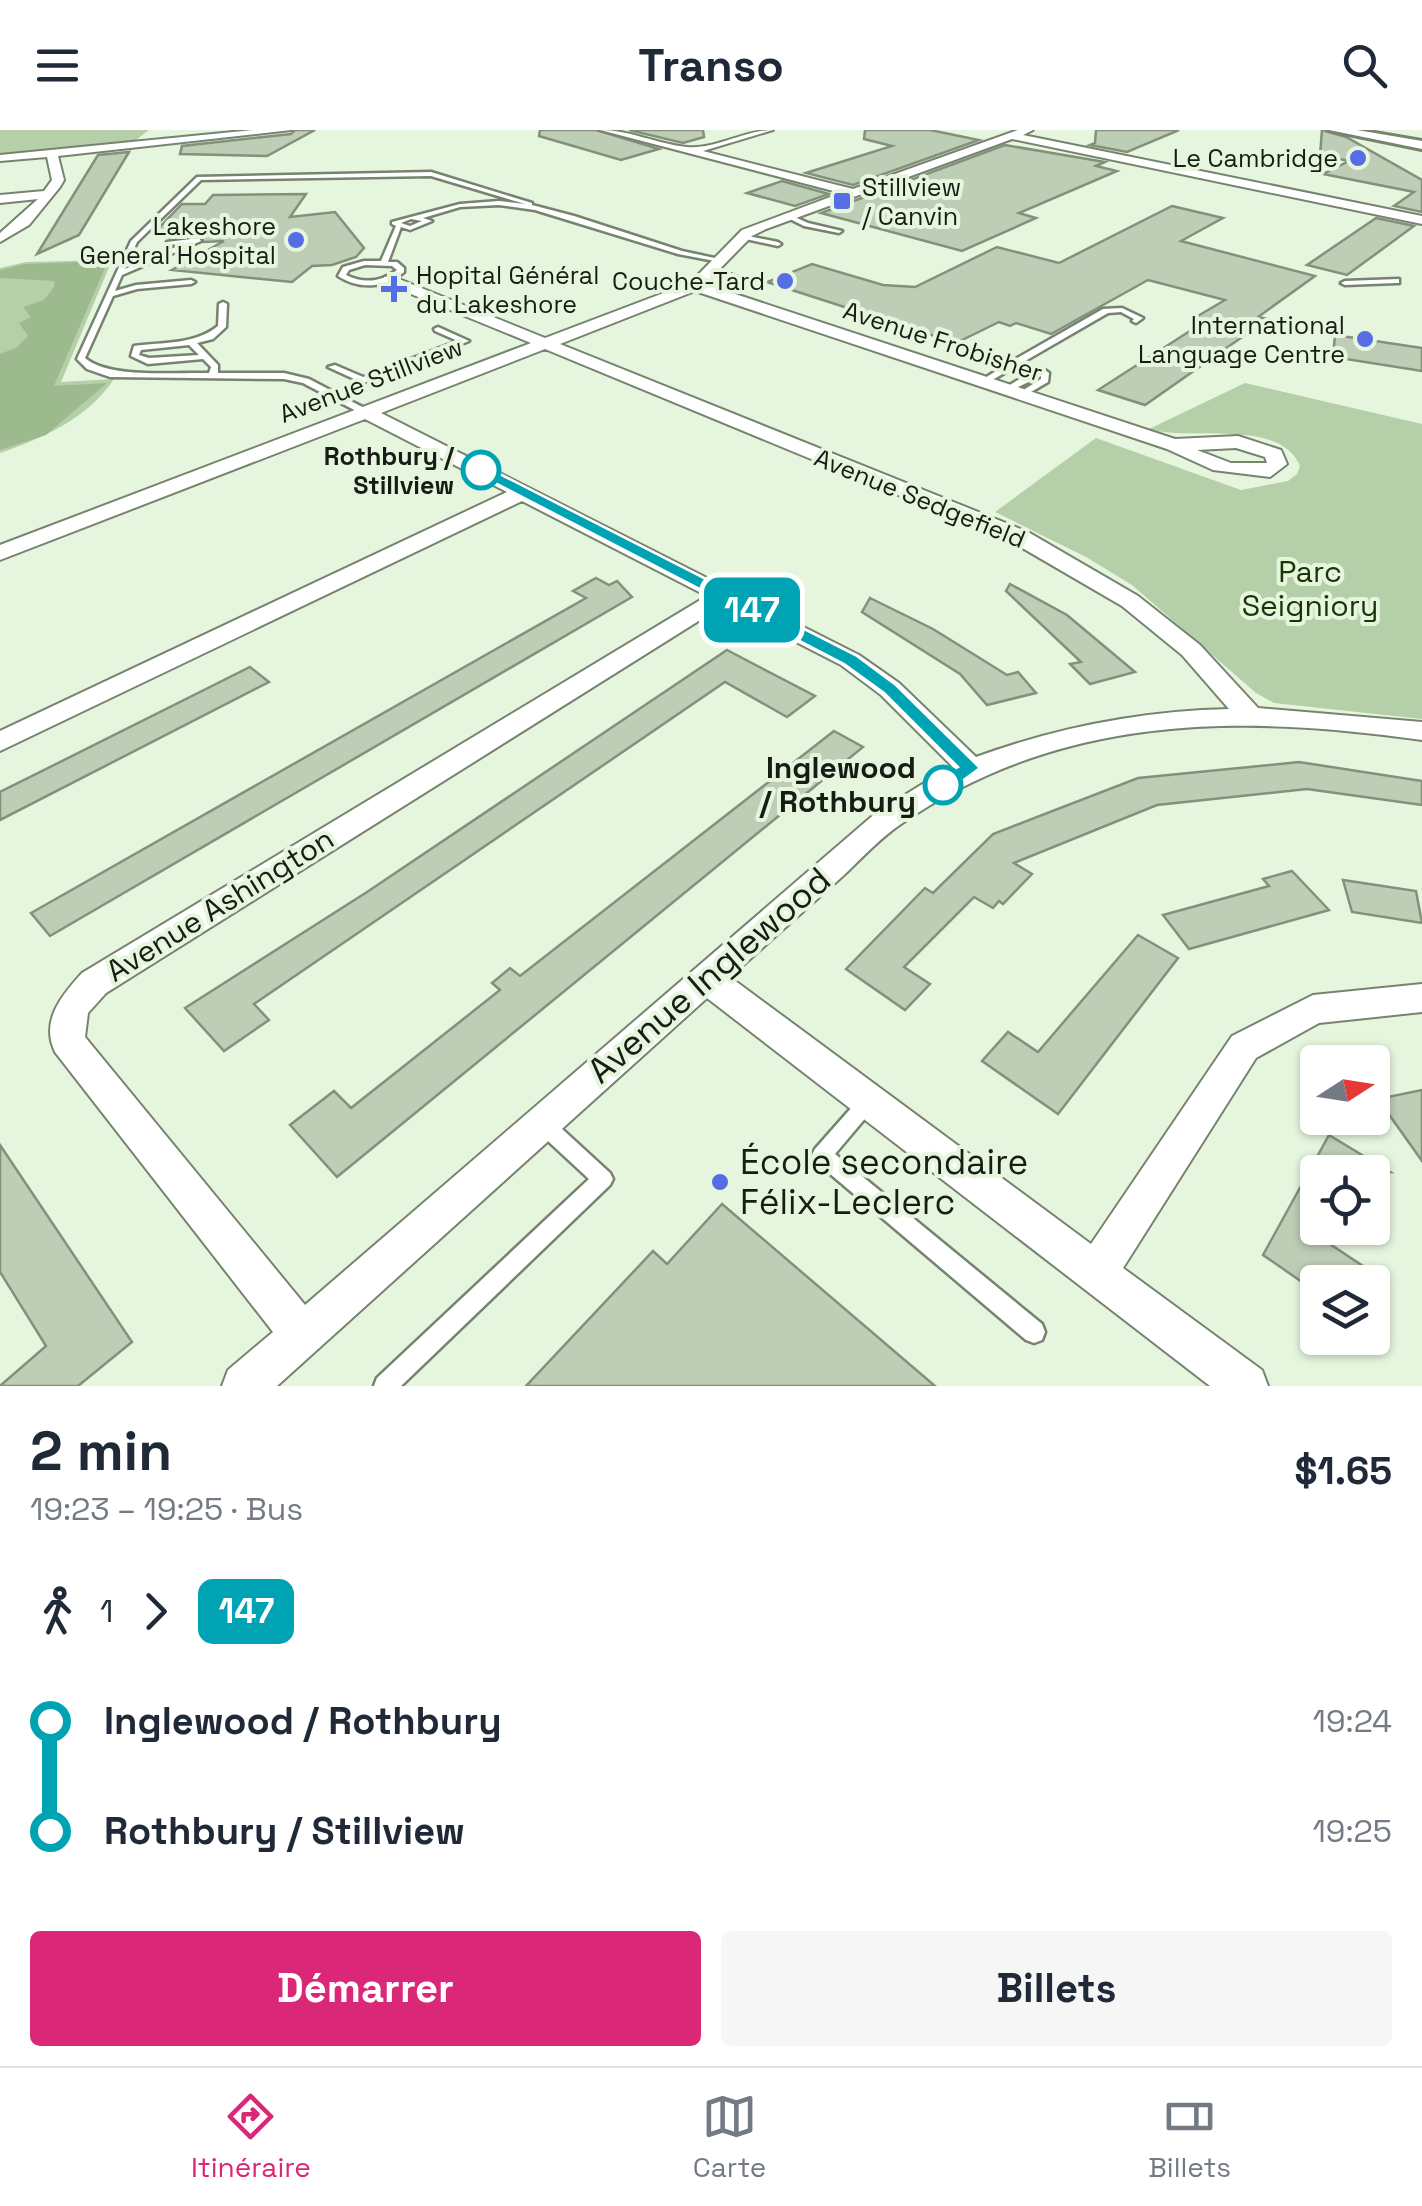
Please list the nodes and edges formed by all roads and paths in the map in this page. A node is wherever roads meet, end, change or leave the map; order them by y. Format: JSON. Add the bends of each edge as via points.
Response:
{"nodes":[{"id":1,"x":286,"y":130,"type":"edge"},
{"id":2,"x":605,"y":130,"type":"edge"},
{"id":3,"x":768,"y":130,"type":"edge"},
{"id":4,"x":1028,"y":130,"type":"edge"},
{"id":5,"x":1335,"y":130,"type":"edge"},
{"id":6,"x":154,"y":136,"type":"edge"},
{"id":7,"x":1011,"y":136,"type":"junction"},
{"id":8,"x":1422,"y":145,"type":"edge"},
{"id":9,"x":692,"y":151,"type":"junction"},
{"id":10,"x":51,"y":152,"type":"junction"},
{"id":11,"x":0,"y":158,"type":"edge"},
{"id":12,"x":36,"y":165,"type":"junction"},
{"id":13,"x":363,"y":165,"type":"dead end"},
{"id":14,"x":357,"y":176,"type":"junction"},
{"id":15,"x":852,"y":192,"type":"junction"},
{"id":16,"x":44,"y":195,"type":"junction"},
{"id":17,"x":0,"y":199,"type":"edge"},
{"id":18,"x":530,"y":204,"type":"junction"},
{"id":19,"x":795,"y":219,"type":"junction"},
{"id":20,"x":1422,"y":220,"type":"edge"},
{"id":21,"x":839,"y":231,"type":"dead end"},
{"id":22,"x":743,"y":237,"type":"junction"},
{"id":23,"x":0,"y":238,"type":"edge"},
{"id":24,"x":169,"y":243,"type":"dead end"},
{"id":25,"x":778,"y":244,"type":"dead end"},
{"id":26,"x":384,"y":262,"type":"junction"},
{"id":27,"x":716,"y":265,"type":"junction"},
{"id":28,"x":118,"y":275,"type":"junction"},
{"id":29,"x":739,"y":279,"type":"dead end"},
{"id":30,"x":389,"y":280,"type":"junction"},
{"id":31,"x":1396,"y":280,"type":"dead end"},
{"id":32,"x":191,"y":282,"type":"dead end"},
{"id":33,"x":1345,"y":283,"type":"dead end"},
{"id":34,"x":695,"y":286,"type":"junction"},
{"id":35,"x":109,"y":295,"type":"junction"},
{"id":36,"x":1138,"y":301,"type":"dead end"},
{"id":37,"x":223,"y":304,"type":"dead end"},
{"id":38,"x":1122,"y":310,"type":"junction"},
{"id":39,"x":1136,"y":321,"type":"dead end"},
{"id":40,"x":438,"y":329,"type":"dead end"},
{"id":41,"x":191,"y":342,"type":"junction"},
{"id":42,"x":542,"y":343,"type":"junction"},
{"id":43,"x":203,"y":356,"type":"junction"},
{"id":44,"x":984,"y":360,"type":"dead end"},
{"id":45,"x":332,"y":367,"type":"dead end"},
{"id":46,"x":1008,"y":368,"type":"junction"},
{"id":47,"x":213,"y":375,"type":"junction"},
{"id":48,"x":984,"y":382,"type":"junction"},
{"id":49,"x":365,"y":412,"type":"junction"},
{"id":50,"x":1174,"y":445,"type":"dead end"},
{"id":51,"x":524,"y":492,"type":"junction"},
{"id":52,"x":0,"y":553,"type":"edge"},
{"id":53,"x":724,"y":595,"type":"junction"},
{"id":54,"x":1250,"y":715,"type":"junction"},
{"id":55,"x":1422,"y":731,"type":"edge"},
{"id":56,"x":0,"y":742,"type":"edge"},
{"id":57,"x":970,"y":768,"type":"junction"},
{"id":58,"x":705,"y":978,"type":"junction"},
{"id":59,"x":1422,"y":998,"type":"edge"},
{"id":60,"x":868,"y":1102,"type":"junction"},
{"id":61,"x":542,"y":1122,"type":"junction"},
{"id":62,"x":1095,"y":1274,"type":"junction"},
{"id":63,"x":1034,"y":1332,"type":"dead end"},
{"id":64,"x":302,"y":1334,"type":"junction"},
{"id":65,"x":244,"y":1386,"type":"edge"},
{"id":66,"x":385,"y":1386,"type":"edge"},
{"id":67,"x":1246,"y":1386,"type":"edge"}],
"edges":[{"from":1,"to":6,"type":"street"},
{"from":2,"to":9,"type":"street"},
{"from":3,"to":9,"type":"street"},
{"from":4,"to":7,"type":"street","name":"Avenue Stillview"},
{"from":5,"to":8,"type":"street"},
{"from":6,"to":10,"type":"street"},
{"from":7,"to":15,"type":"street","name":"Avenue Stillview"},
{"from":7,"to":20,"type":"street"},
{"from":9,"to":15,"type":"street"},
{"from":10,"to":12,"type":"street"},
{"from":10,"to":16,"type":"street","via":[[58,180]]},
{"from":11,"to":12,"type":"street"},
{"from":12,"to":16,"type":"street"},
{"from":13,"to":14,"type":"lane"},
{"from":14,"to":18,"type":"lane","via":[[431,174]]},
{"from":14,"to":28,"type":"lane","via":[[199,178],[134,241]]},
{"from":15,"to":19,"type":"street","name":"Avenue Stillview"},
{"from":16,"to":17,"type":"street"},
{"from":16,"to":23,"type":"street","via":[[20,230]]},
{"from":18,"to":26,"type":"lane","via":[[473,202],[419,217],[429,222],[398,227]]},
{"from":18,"to":27,"type":"lane"},
{"from":19,"to":21,"type":"lane"},
{"from":19,"to":22,"type":"street","name":"Avenue Stillview"},
{"from":22,"to":25,"type":"lane"},
{"from":22,"to":27,"type":"street","name":"Avenue Stillview"},
{"from":24,"to":28,"type":"lane","via":[[199,240]]},
{"from":26,"to":30,"type":"lane","via":[[401,270]]},
{"from":26,"to":30,"type":"lane","via":[[354,266],[342,276],[358,283]]},
{"from":27,"to":29,"type":"lane"},
{"from":27,"to":34,"type":"street","name":"Avenue Stillview"},
{"from":28,"to":35,"type":"lane"},
{"from":30,"to":42,"type":"street","name":"Avenue Sedgefield"},
{"from":31,"to":33,"type":"lane"},
{"from":32,"to":35,"type":"lane"},
{"from":34,"to":42,"type":"street","name":"Avenue Stillview"},
{"from":34,"to":48,"type":"street","name":"Avenue Frobisher"},
{"from":35,"to":47,"type":"lane","via":[[82,359],[90,367],[110,374]]},
{"from":36,"to":38,"type":"lane"},
{"from":37,"to":41,"type":"lane","via":[[222,327]]},
{"from":38,"to":39,"type":"lane","via":[[1137,315]]},
{"from":38,"to":46,"type":"lane","via":[[1106,311]]},
{"from":40,"to":45,"type":"lane","via":[[465,341],[363,380]]},
{"from":41,"to":43,"type":"lane"},
{"from":41,"to":43,"type":"lane","via":[[137,348],[135,356]]},
{"from":42,"to":49,"type":"street","name":"Avenue Stillview"},
{"from":42,"to":54,"type":"street","name":"Avenue Sedgefield","via":[[1062,558],[1130,600],[1190,650]]},
{"from":43,"to":47,"type":"lane","via":[[215,367]]},
{"from":44,"to":46,"type":"lane"},
{"from":46,"to":48,"type":"lane"},
{"from":47,"to":49,"type":"lane","via":[[306,381]]},
{"from":48,"to":50,"type":"street","name":"Avenue Frobisher"},
{"from":49,"to":51,"type":"street"},
{"from":49,"to":52,"type":"street","name":"Avenue Stillview"},
{"from":51,"to":53,"type":"street"},
{"from":51,"to":56,"type":"street"},
{"from":53,"to":57,"type":"street","via":[[850,660],[890,689]]},
{"from":53,"to":64,"type":"street","name":"Avenue Ashington","via":[[94,983],[71,1008],[67,1041]]},
{"from":54,"to":55,"type":"street"},
{"from":54,"to":57,"type":"street","name":"Avenue Inglewood","via":[[1091,732]]},
{"from":57,"to":58,"type":"street","name":"Avenue Inglewood","via":[[887,818]]},
{"from":58,"to":60,"type":"street"},
{"from":58,"to":61,"type":"street","name":"Avenue Inglewood"},
{"from":59,"to":62,"type":"street","via":[[1313,1008],[1244,1047]]},
{"from":60,"to":62,"type":"street"},
{"from":60,"to":63,"type":"lane","via":[[822,1155]]},
{"from":61,"to":64,"type":"street","name":"Avenue Inglewood"},
{"from":61,"to":66,"type":"lane","via":[[604,1179]]},
{"from":62,"to":67,"type":"street"},
{"from":64,"to":65,"type":"street","name":"Avenue Inglewood"}]}
